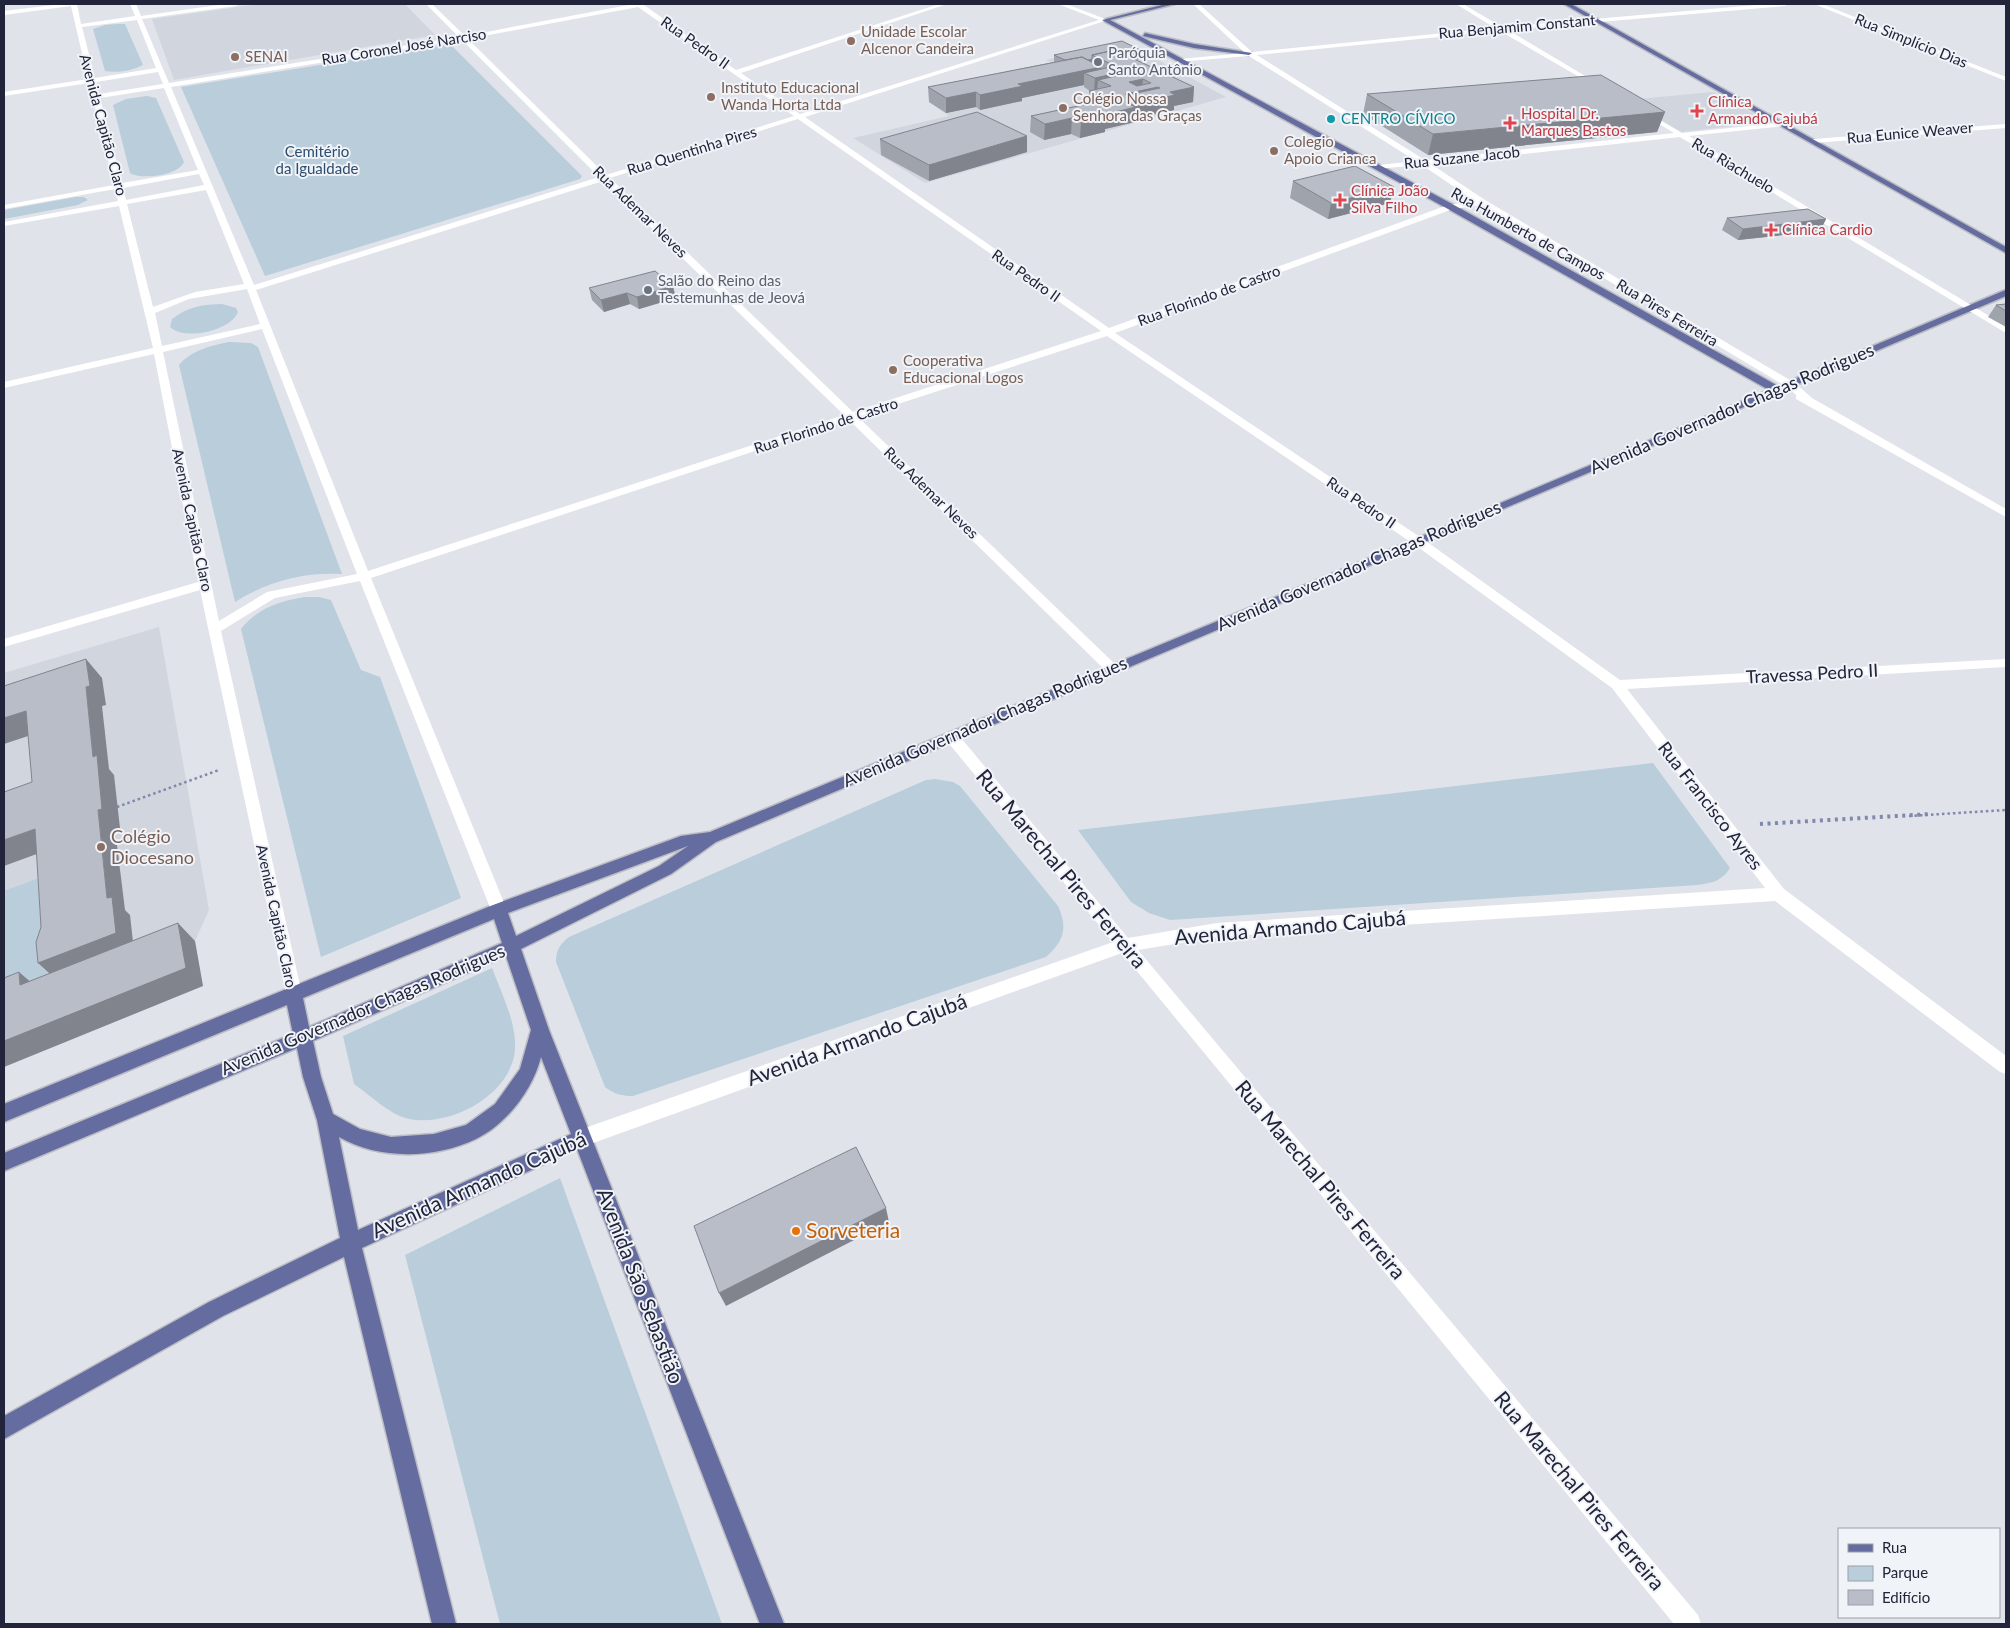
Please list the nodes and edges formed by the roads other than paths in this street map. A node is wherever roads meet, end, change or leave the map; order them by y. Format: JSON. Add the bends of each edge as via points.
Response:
{"nodes":[{"id":1,"x":133,"y":4,"type":"edge"},
{"id":2,"x":236,"y":4,"type":"edge"},
{"id":3,"x":429,"y":4,"type":"edge"},
{"id":4,"x":639,"y":4,"type":"edge"},
{"id":5,"x":944,"y":4,"type":"edge"},
{"id":6,"x":1061,"y":4,"type":"edge"},
{"id":7,"x":1172,"y":4,"type":"edge"},
{"id":8,"x":1196,"y":4,"type":"edge"},
{"id":9,"x":1459,"y":4,"type":"edge"},
{"id":10,"x":1567,"y":4,"type":"edge"},
{"id":11,"x":1786,"y":4,"type":"edge"},
{"id":12,"x":1817,"y":4,"type":"edge"},
{"id":13,"x":73,"y":5,"type":"edge"},
{"id":14,"x":4,"y":13,"type":"edge"},
{"id":15,"x":138,"y":18,"type":"junction"},
{"id":16,"x":4,"y":20,"type":"edge"},
{"id":17,"x":1105,"y":20,"type":"junction"},
{"id":18,"x":1597,"y":20,"type":"junction"},
{"id":19,"x":78,"y":26,"type":"junction"},
{"id":20,"x":1120,"y":28,"type":"junction"},
{"id":21,"x":1500,"y":28,"type":"junction"},
{"id":22,"x":462,"y":38,"type":"junction"},
{"id":23,"x":1249,"y":52,"type":"junction"},
{"id":24,"x":1179,"y":61,"type":"junction"},
{"id":25,"x":159,"y":70,"type":"junction"},
{"id":26,"x":736,"y":72,"type":"junction"},
{"id":27,"x":2006,"y":79,"type":"edge"},
{"id":28,"x":165,"y":86,"type":"junction"},
{"id":29,"x":93,"y":88,"type":"junction"},
{"id":30,"x":1608,"y":92,"type":"edge"},
{"id":31,"x":4,"y":94,"type":"edge"},
{"id":32,"x":4,"y":102,"type":"edge"},
{"id":33,"x":1632,"y":106,"type":"edge"},
{"id":34,"x":798,"y":118,"type":"junction"},
{"id":35,"x":1784,"y":124,"type":"junction"},
{"id":36,"x":2006,"y":126,"type":"edge"},
{"id":37,"x":1682,"y":135,"type":"junction"},
{"id":38,"x":1814,"y":141,"type":"junction"},
{"id":39,"x":1423,"y":162,"type":"junction"},
{"id":40,"x":1378,"y":168,"type":"junction"},
{"id":41,"x":203,"y":171,"type":"junction"},
{"id":42,"x":605,"y":178,"type":"junction"},
{"id":43,"x":118,"y":186,"type":"junction"},
{"id":44,"x":209,"y":187,"type":"junction"},
{"id":45,"x":123,"y":202,"type":"junction"},
{"id":46,"x":1482,"y":202,"type":"junction"},
{"id":47,"x":4,"y":207,"type":"edge"},
{"id":48,"x":1451,"y":207,"type":"junction"},
{"id":49,"x":4,"y":224,"type":"edge"},
{"id":50,"x":2006,"y":250,"type":"edge"},
{"id":51,"x":251,"y":288,"type":"junction"},
{"id":52,"x":2006,"y":293,"type":"edge"},
{"id":53,"x":1970,"y":309,"type":"junction"},
{"id":54,"x":150,"y":312,"type":"junction"},
{"id":55,"x":264,"y":326,"type":"junction"},
{"id":56,"x":2006,"y":330,"type":"edge"},
{"id":57,"x":1108,"y":332,"type":"junction"},
{"id":58,"x":156,"y":350,"type":"junction"},
{"id":59,"x":4,"y":385,"type":"edge"},
{"id":60,"x":1791,"y":385,"type":"junction"},
{"id":61,"x":1777,"y":390,"type":"junction"},
{"id":62,"x":1808,"y":400,"type":"junction"},
{"id":63,"x":853,"y":417,"type":"junction"},
{"id":64,"x":2006,"y":514,"type":"edge"},
{"id":65,"x":1419,"y":542,"type":"junction"},
{"id":66,"x":365,"y":576,"type":"junction"},
{"id":67,"x":204,"y":584,"type":"junction"},
{"id":68,"x":215,"y":629,"type":"junction"},
{"id":69,"x":4,"y":643,"type":"edge"},
{"id":70,"x":2006,"y":663,"type":"edge"},
{"id":71,"x":1112,"y":669,"type":"junction"},
{"id":72,"x":1617,"y":685,"type":"junction"},
{"id":73,"x":951,"y":736,"type":"junction"},
{"id":74,"x":711,"y":838,"type":"junction"},
{"id":75,"x":1778,"y":894,"type":"junction"},
{"id":76,"x":499,"y":910,"type":"junction"},
{"id":77,"x":1125,"y":945,"type":"junction"},
{"id":78,"x":511,"y":946,"type":"junction"},
{"id":79,"x":293,"y":994,"type":"junction"},
{"id":80,"x":540,"y":1030,"type":"junction"},
{"id":81,"x":302,"y":1038,"type":"junction"},
{"id":82,"x":2006,"y":1066,"type":"edge"},
{"id":83,"x":4,"y":1113,"type":"edge"},
{"id":84,"x":326,"y":1120,"type":"junction"},
{"id":85,"x":582,"y":1138,"type":"junction"},
{"id":86,"x":4,"y":1162,"type":"edge"},
{"id":87,"x":351,"y":1243,"type":"junction"},
{"id":88,"x":4,"y":1428,"type":"edge"},
{"id":89,"x":444,"y":1624,"type":"edge"},
{"id":90,"x":772,"y":1624,"type":"edge"},
{"id":91,"x":1689,"y":1624,"type":"edge"}],
"edges":[{"from":1,"to":15,"type":"street"},
{"from":2,"to":15,"type":"street"},
{"from":3,"to":22,"type":"street","name":"Rua Ademar Neves"},
{"from":4,"to":22,"type":"street","name":"Rua Coronel José Narciso"},
{"from":4,"to":26,"type":"street","name":"Rua Pedro II"},
{"from":5,"to":26,"type":"street"},
{"from":6,"to":17,"type":"street"},
{"from":7,"to":17,"type":"main road"},
{"from":8,"to":23,"type":"street","name":"Rua Pires Ferreira"},
{"from":9,"to":21,"type":"street"},
{"from":10,"to":18,"type":"main road"},
{"from":11,"to":18,"type":"street","name":"Rua Benjamim Constant"},
{"from":12,"to":27,"type":"street","name":"Rua Simplício Dias"},
{"from":13,"to":14,"type":"street"},
{"from":13,"to":16,"type":"street"},
{"from":13,"to":19,"type":"street","name":"Avenida Capitão Claro"},
{"from":15,"to":19,"type":"street"},
{"from":15,"to":25,"type":"street"},
{"from":17,"to":20,"type":"main road","name":"Rua Humberto de Campos"},
{"from":17,"to":34,"type":"street","name":"Rua Quentinha Pires"},
{"from":18,"to":21,"type":"street","name":"Rua Benjamim Constant"},
{"from":18,"to":35,"type":"main road"},
{"from":19,"to":29,"type":"street","name":"Avenida Capitão Claro"},
{"from":20,"to":23,"type":"main road","via":[[1194,46]]},
{"from":20,"to":24,"type":"main road","name":"Rua Humberto de Campos"},
{"from":21,"to":23,"type":"street","name":"Rua Benjamim Constant"},
{"from":21,"to":30,"type":"street"},
{"from":22,"to":28,"type":"street","name":"Rua Coronel José Narciso"},
{"from":22,"to":42,"type":"street","name":"Rua Ademar Neves"},
{"from":23,"to":24,"type":"street","name":"Rua Benjamim Constant"},
{"from":23,"to":39,"type":"street","name":"Rua Pires Ferreira"},
{"from":24,"to":40,"type":"main road","name":"Rua Humberto de Campos"},
{"from":25,"to":28,"type":"street"},
{"from":25,"to":29,"type":"street"},
{"from":26,"to":34,"type":"street","name":"Rua Pedro II"},
{"from":28,"to":29,"type":"street","name":"Rua Coronel José Narciso"},
{"from":28,"to":41,"type":"street"},
{"from":29,"to":31,"type":"street"},
{"from":29,"to":32,"type":"street"},
{"from":29,"to":43,"type":"street","name":"Avenida Capitão Claro"},
{"from":33,"to":37,"type":"street","name":"Rua Riachuelo"},
{"from":34,"to":42,"type":"street","name":"Rua Quentinha Pires"},
{"from":34,"to":57,"type":"street","name":"Rua Pedro II"},
{"from":35,"to":37,"type":"street","name":"Rua Suzane Jacob"},
{"from":35,"to":38,"type":"main road"},
{"from":36,"to":38,"type":"street","name":"Rua Eunice Weaver"},
{"from":37,"to":39,"type":"street","name":"Rua Suzane Jacob"},
{"from":37,"to":53,"type":"street","name":"Rua Riachuelo"},
{"from":38,"to":50,"type":"main road"},
{"from":39,"to":40,"type":"street","name":"Rua Suzane Jacob"},
{"from":39,"to":46,"type":"street","name":"Rua Pires Ferreira"},
{"from":40,"to":48,"type":"main road","name":"Rua Humberto de Campos"},
{"from":41,"to":43,"type":"street"},
{"from":41,"to":44,"type":"street"},
{"from":42,"to":51,"type":"street","name":"Rua Quentinha Pires"},
{"from":42,"to":63,"type":"street","name":"Rua Ademar Neves"},
{"from":43,"to":45,"type":"street","name":"Avenida Capitão Claro"},
{"from":43,"to":47,"type":"street"},
{"from":44,"to":45,"type":"street"},
{"from":44,"to":51,"type":"street"},
{"from":45,"to":49,"type":"street"},
{"from":45,"to":54,"type":"street","name":"Avenida Capitão Claro"},
{"from":46,"to":48,"type":"street","name":"Rua Florindo de Castro"},
{"from":46,"to":60,"type":"street","name":"Rua Pires Ferreira"},
{"from":48,"to":57,"type":"street","name":"Rua Florindo de Castro"},
{"from":48,"to":61,"type":"main road","name":"Rua Humberto de Campos"},
{"from":51,"to":54,"type":"street","name":"Rua Quentinha Pires","via":[[229,288],[180,299]]},
{"from":51,"to":55,"type":"street"},
{"from":52,"to":53,"type":"main road","name":"Avenida Governador Chagas Rodrigues"},
{"from":53,"to":56,"type":"street","name":"Rua Riachuelo"},
{"from":53,"to":60,"type":"main road","name":"Avenida Governador Chagas Rodrigues"},
{"from":54,"to":58,"type":"street","name":"Avenida Capitão Claro"},
{"from":55,"to":58,"type":"street"},
{"from":55,"to":66,"type":"street"},
{"from":57,"to":63,"type":"street","name":"Rua Florindo de Castro"},
{"from":57,"to":65,"type":"street","name":"Rua Pedro II"},
{"from":58,"to":59,"type":"street"},
{"from":58,"to":67,"type":"street","name":"Avenida Capitão Claro"},
{"from":60,"to":61,"type":"main road","name":"Avenida Governador Chagas Rodrigues"},
{"from":60,"to":62,"type":"street","name":"Rua Pires Ferreira"},
{"from":61,"to":62,"type":"street"},
{"from":61,"to":65,"type":"main road","name":"Avenida Governador Chagas Rodrigues"},
{"from":62,"to":64,"type":"street"},
{"from":63,"to":66,"type":"street","name":"Rua Florindo de Castro"},
{"from":63,"to":71,"type":"street","name":"Rua Ademar Neves"},
{"from":65,"to":71,"type":"main road","name":"Avenida Governador Chagas Rodrigues"},
{"from":65,"to":72,"type":"street","name":"Rua Francisco Ayres"},
{"from":66,"to":68,"type":"street","name":"Rua Florindo de Castro","via":[[271,595]]},
{"from":66,"to":76,"type":"street"},
{"from":67,"to":68,"type":"street","name":"Avenida Capitão Claro"},
{"from":67,"to":69,"type":"street"},
{"from":68,"to":79,"type":"street","name":"Avenida Capitão Claro"},
{"from":70,"to":72,"type":"street","name":"Travessa Pedro II"},
{"from":71,"to":73,"type":"main road","name":"Avenida Governador Chagas Rodrigues"},
{"from":72,"to":75,"type":"street","name":"Rua Francisco Ayres"},
{"from":73,"to":74,"type":"main road","name":"Avenida Governador Chagas Rodrigues"},
{"from":73,"to":77,"type":"street","name":"Rua Marechal Pires Ferreira"},
{"from":74,"to":76,"type":"main road","name":"Avenida Governador Chagas Rodrigues","via":[[686,840]]},
{"from":74,"to":78,"type":"main road","name":"Avenida Governador Chagas Rodrigues","via":[[665,870]]},
{"from":75,"to":77,"type":"street","name":"Avenida Armando Cajubá","via":[[1217,930]]},
{"from":75,"to":82,"type":"street","name":"Rua Francisco Ayres"},
{"from":76,"to":78,"type":"main road"},
{"from":76,"to":79,"type":"main road","name":"Avenida Governador Chagas Rodrigues"},
{"from":77,"to":85,"type":"street","name":"Avenida Armando Cajubá"},
{"from":77,"to":91,"type":"street","name":"Rua Marechal Pires Ferreira"},
{"from":78,"to":80,"type":"main road","name":"Avenida São Sebastião"},
{"from":78,"to":81,"type":"main road","name":"Avenida Governador Chagas Rodrigues"},
{"from":79,"to":81,"type":"main road","name":"Avenida Capitão Claro"},
{"from":79,"to":83,"type":"main road","name":"Avenida Governador Chagas Rodrigues"},
{"from":80,"to":84,"type":"main road","via":[[528,1073],[501,1110],[471,1132],[434,1143],[391,1146],[356,1137]]},
{"from":80,"to":85,"type":"main road","name":"Avenida São Sebastião"},
{"from":81,"to":84,"type":"main road"},
{"from":81,"to":86,"type":"main road","name":"Avenida Governador Chagas Rodrigues"},
{"from":84,"to":87,"type":"main road"},
{"from":85,"to":87,"type":"main road","name":"Avenida Armando Cajubá"},
{"from":85,"to":90,"type":"main road","name":"Avenida São Sebastião"},
{"from":87,"to":88,"type":"main road","name":"Avenida Armando Cajubá","via":[[216,1308]]},
{"from":87,"to":89,"type":"main road"}]}
